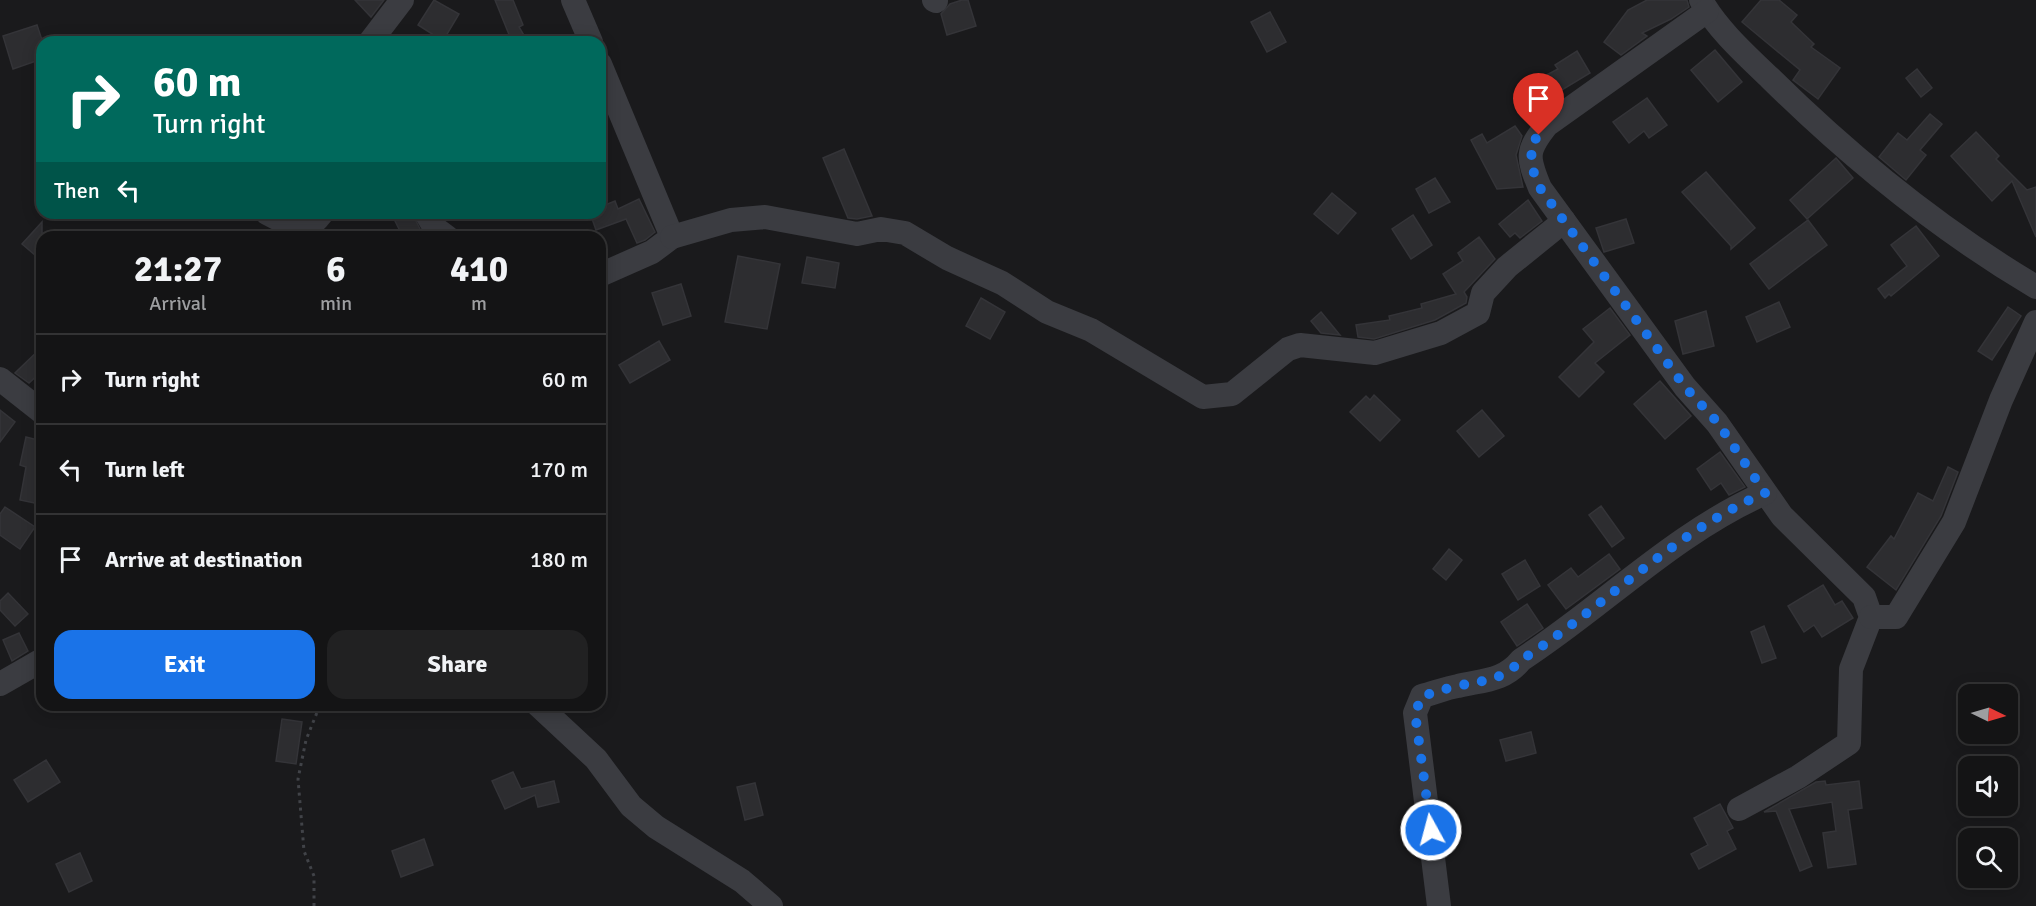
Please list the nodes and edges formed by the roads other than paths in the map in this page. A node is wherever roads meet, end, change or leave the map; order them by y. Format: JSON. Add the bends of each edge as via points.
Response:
{"nodes":[{"id":1,"x":402,"y":0,"type":"edge"},
{"id":2,"x":573,"y":0,"type":"edge"},
{"id":3,"x":1704,"y":6,"type":"edge"},
{"id":4,"x":375,"y":36,"type":"edge"},
{"id":5,"x":588,"y":36,"type":"edge"},
{"id":6,"x":606,"y":78,"type":"edge"},
{"id":7,"x":279,"y":219,"type":"edge"},
{"id":8,"x":317,"y":219,"type":"edge"},
{"id":9,"x":430,"y":219,"type":"edge"},
{"id":10,"x":1564,"y":221,"type":"junction"},
{"id":11,"x":439,"y":231,"type":"edge"},
{"id":12,"x":672,"y":237,"type":"junction"},
{"id":13,"x":606,"y":272,"type":"edge"},
{"id":14,"x":2036,"y":287,"type":"edge"},
{"id":15,"x":2036,"y":322,"type":"edge"},
{"id":16,"x":0,"y":379,"type":"edge"},
{"id":17,"x":36,"y":407,"type":"edge"},
{"id":18,"x":1765,"y":493,"type":"junction"},
{"id":19,"x":1871,"y":617,"type":"junction"},
{"id":20,"x":36,"y":663,"type":"edge"},
{"id":21,"x":0,"y":684,"type":"edge"},
{"id":22,"x":544,"y":711,"type":"edge"},
{"id":23,"x":1739,"y":809,"type":"dead end"},
{"id":24,"x":771,"y":906,"type":"edge"},
{"id":25,"x":1439,"y":906,"type":"edge"}],
"edges":[{"from":1,"to":4,"type":"street"},
{"from":2,"to":5,"type":"street"},
{"from":3,"to":10,"type":"street","via":[[1547,125],[1531,144],[1532,168],[1540,188]]},
{"from":3,"to":14,"type":"street","via":[[1821,128],[1908,198]]},
{"from":6,"to":12,"type":"street"},
{"from":7,"to":8,"type":"street","via":[[296,228]]},
{"from":9,"to":11,"type":"street"},
{"from":10,"to":12,"type":"street","via":[[1507,267],[1484,292],[1478,314],[1441,333],[1375,353],[1300,345],[1288,349],[1232,394],[1203,397],[1091,330],[1047,312],[1002,283],[947,258],[906,233],[881,229],[857,234],[765,217],[731,220]]},
{"from":10,"to":18,"type":"street","via":[[1685,387],[1718,423]]},
{"from":12,"to":13,"type":"street","via":[[652,252]]},
{"from":15,"to":19,"type":"street","via":[[1954,522],[1896,617]]},
{"from":16,"to":17,"type":"street"},
{"from":18,"to":19,"type":"street","via":[[1782,516],[1864,597]]},
{"from":18,"to":25,"type":"street","via":[[1660,554],[1521,660],[1512,671],[1495,679],[1422,696],[1415,713]]},
{"from":19,"to":23,"type":"street","via":[[1851,669],[1850,742],[1798,777]]},
{"from":20,"to":21,"type":"street"},
{"from":22,"to":24,"type":"street","via":[[596,759],[631,806],[656,827],[742,881]]}]}
